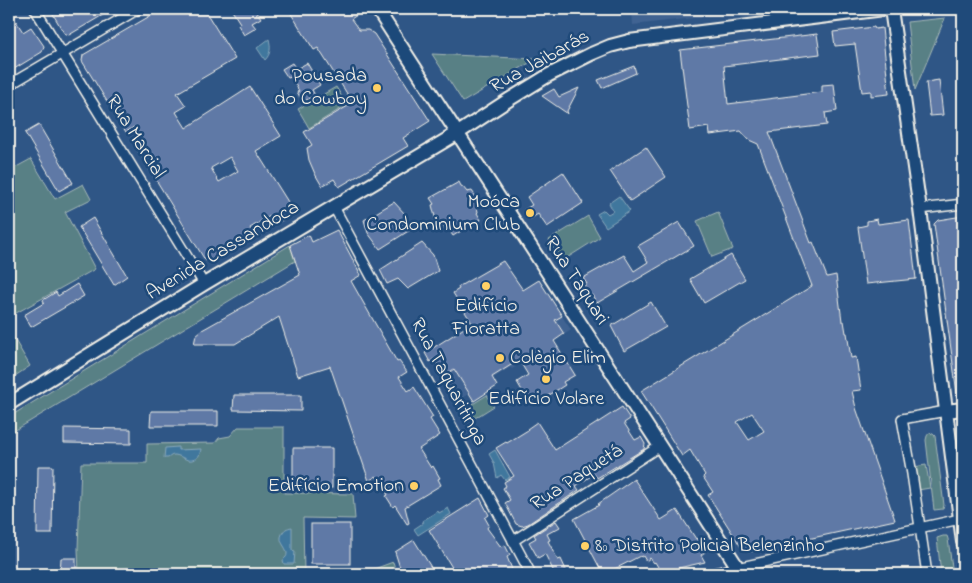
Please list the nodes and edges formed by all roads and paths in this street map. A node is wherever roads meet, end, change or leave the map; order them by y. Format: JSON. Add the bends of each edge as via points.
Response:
{"nodes":[{"id":1,"x":35,"y":9,"type":"edge"},
{"id":2,"x":138,"y":9,"type":"edge"},
{"id":3,"x":377,"y":9,"type":"edge"},
{"id":4,"x":884,"y":9,"type":"edge"},
{"id":5,"x":891,"y":9,"type":"edge"},
{"id":6,"x":63,"y":53,"type":"junction"},
{"id":7,"x":9,"y":85,"type":"edge"},
{"id":8,"x":458,"y":133,"type":"junction"},
{"id":9,"x":963,"y":204,"type":"edge"},
{"id":10,"x":334,"y":207,"type":"junction"},
{"id":11,"x":920,"y":209,"type":"junction"},
{"id":12,"x":204,"y":284,"type":"junction"},
{"id":13,"x":9,"y":404,"type":"edge"},
{"id":14,"x":963,"y":409,"type":"edge"},
{"id":15,"x":946,"y":411,"type":"junction"},
{"id":16,"x":660,"y":446,"type":"junction"},
{"id":17,"x":960,"y":519,"type":"junction"},
{"id":18,"x":920,"y":528,"type":"junction"},
{"id":19,"x":513,"y":540,"type":"junction"},
{"id":20,"x":963,"y":542,"type":"edge"},
{"id":21,"x":740,"y":571,"type":"edge"},
{"id":22,"x":531,"y":574,"type":"edge"},
{"id":23,"x":709,"y":574,"type":"edge"},
{"id":24,"x":927,"y":574,"type":"edge"}],
"edges":[{"from":1,"to":6,"type":"street","name":"Rua Marcial"},
{"from":2,"to":6,"type":"street"},
{"from":3,"to":8,"type":"street","name":"Rua Taquari"},
{"from":4,"to":8,"type":"street","name":"Rua Jaibarás","via":[[629,40],[591,54],[549,76]]},
{"from":5,"to":11,"type":"street"},
{"from":6,"to":7,"type":"street"},
{"from":6,"to":12,"type":"street","name":"Rua Marcial"},
{"from":8,"to":10,"type":"street","name":"Avenida Cassandoca"},
{"from":8,"to":16,"type":"street","name":"Rua Taquari"},
{"from":9,"to":11,"type":"street"},
{"from":10,"to":12,"type":"street","name":"Avenida Cassandoca"},
{"from":10,"to":19,"type":"street","name":"Rua Taquaritinga"},
{"from":11,"to":15,"type":"street"},
{"from":12,"to":13,"type":"street","name":"Avenida Cassandoca"},
{"from":14,"to":15,"type":"street"},
{"from":15,"to":17,"type":"street"},
{"from":15,"to":18,"type":"street","via":[[902,419]]},
{"from":16,"to":19,"type":"street","name":"Rua Paquetá"},
{"from":16,"to":21,"type":"street","name":"Rua Taquari"},
{"from":17,"to":18,"type":"street"},
{"from":17,"to":20,"type":"street"},
{"from":18,"to":21,"type":"street"},
{"from":18,"to":24,"type":"street"},
{"from":19,"to":22,"type":"street","name":"Rua Taquaritinga"},
{"from":21,"to":23,"type":"street"}]}
